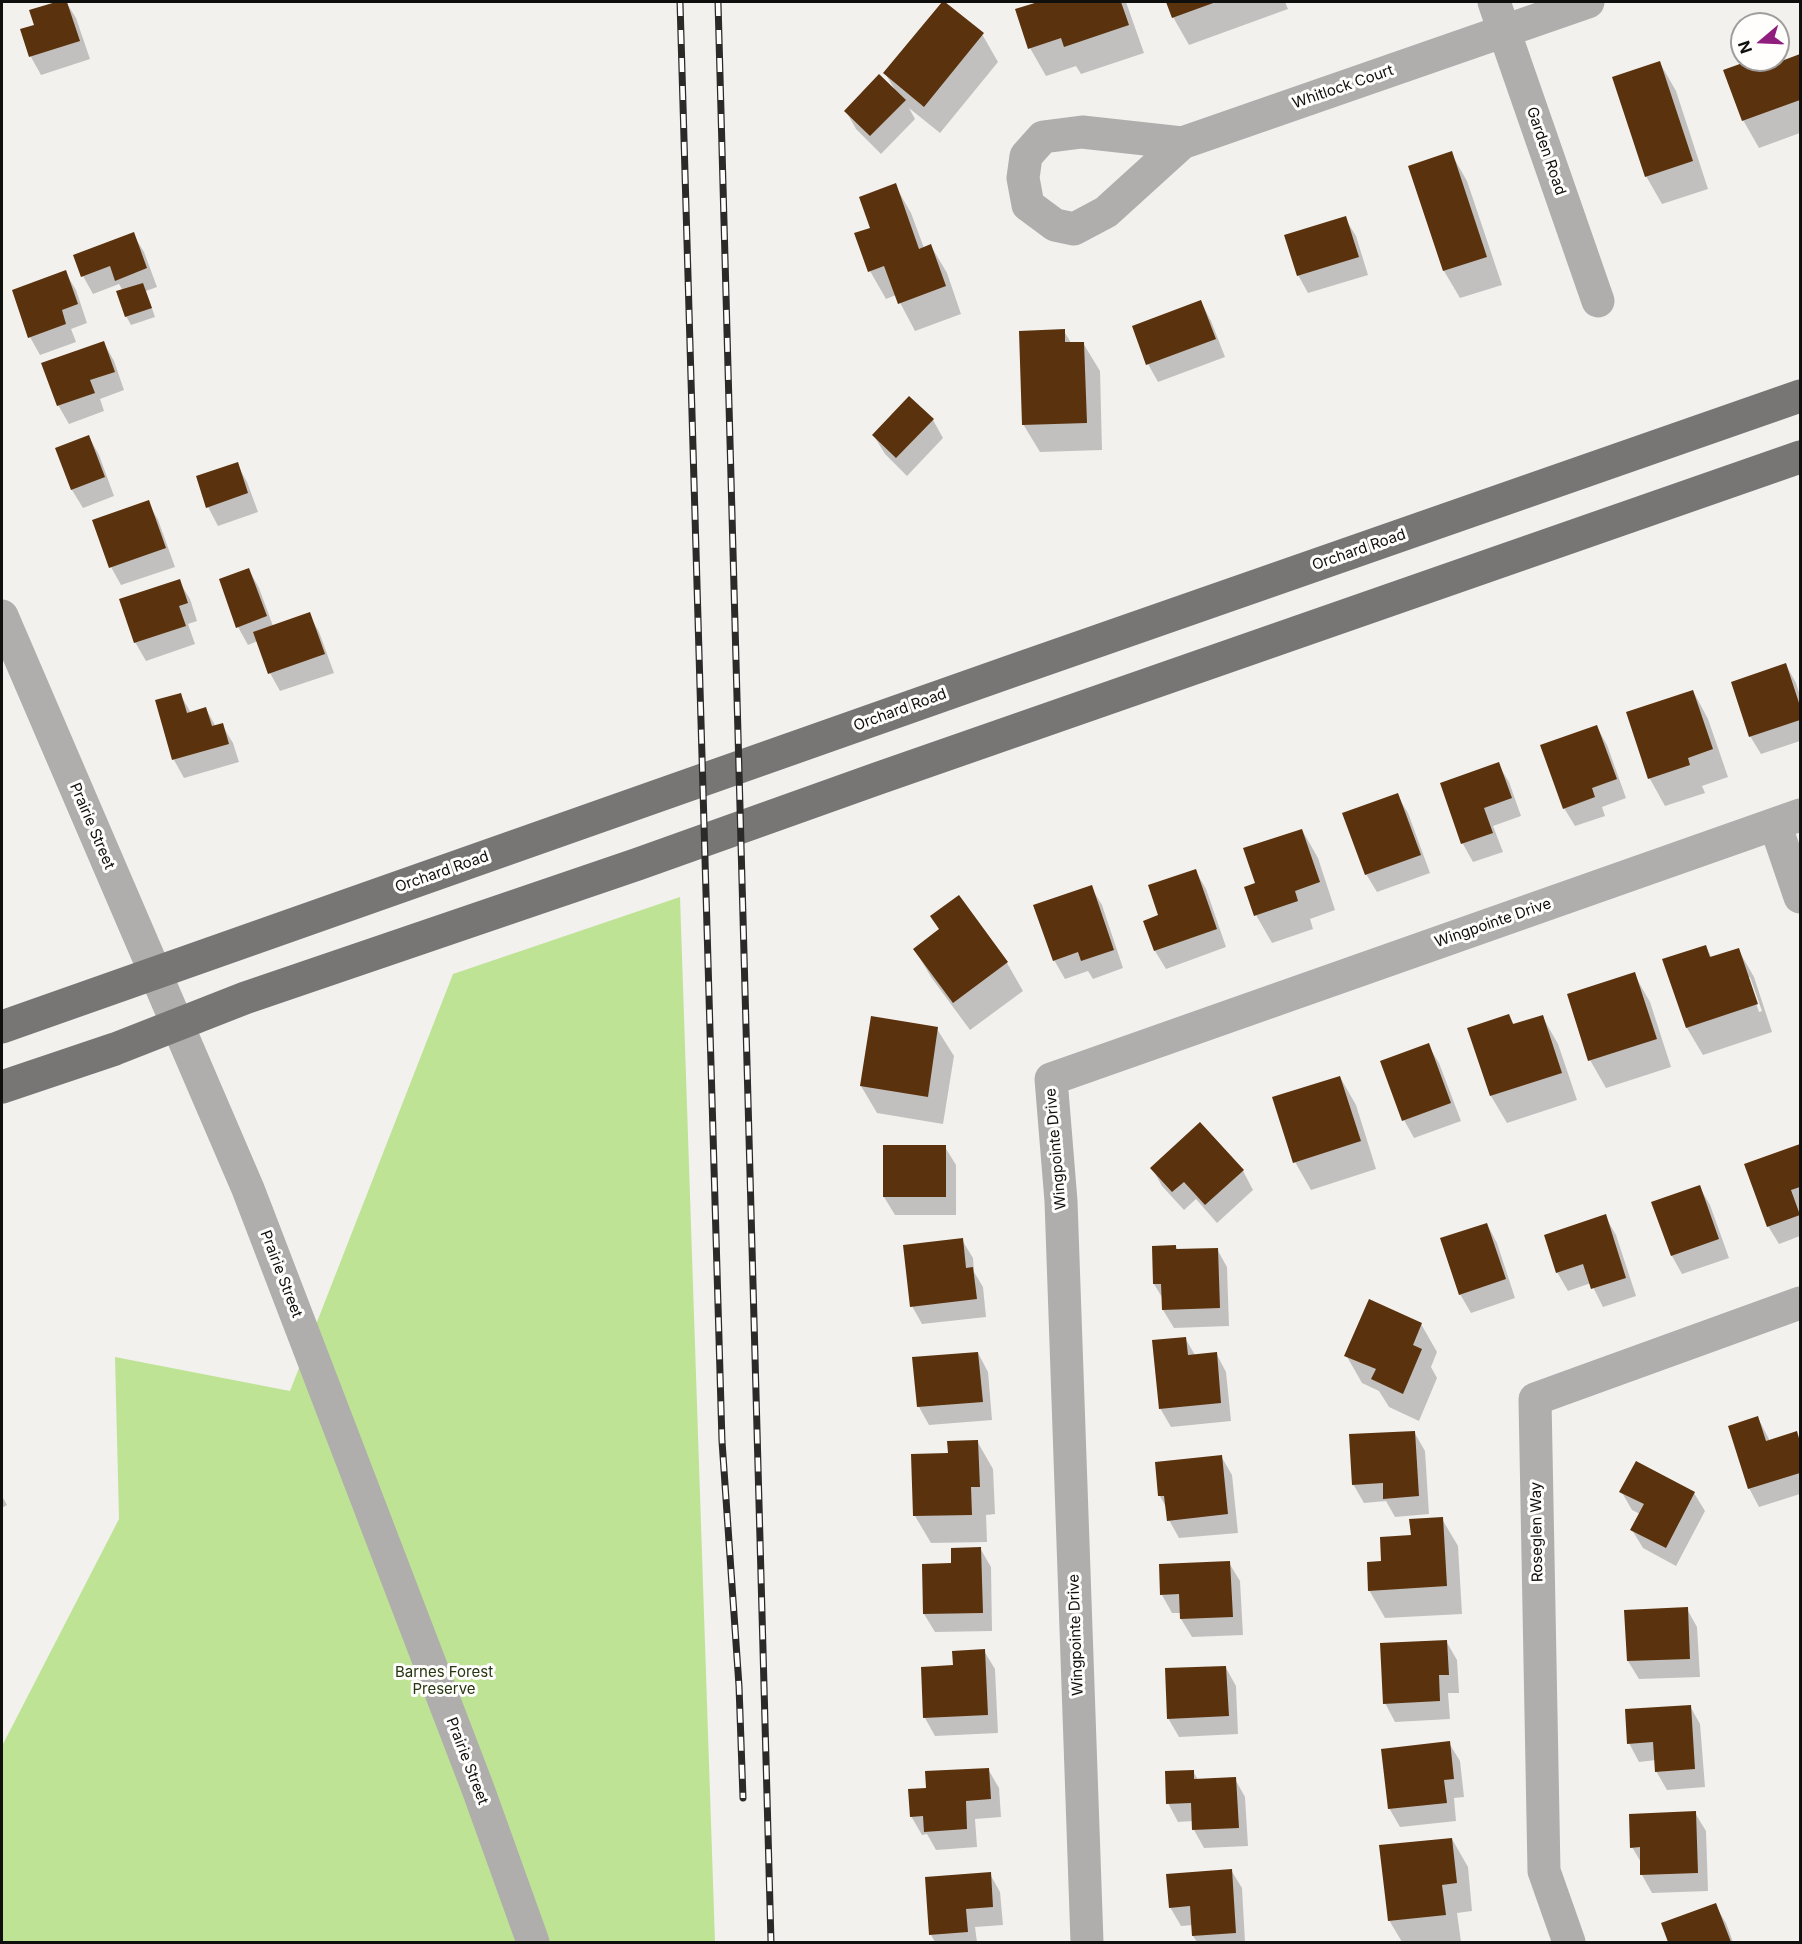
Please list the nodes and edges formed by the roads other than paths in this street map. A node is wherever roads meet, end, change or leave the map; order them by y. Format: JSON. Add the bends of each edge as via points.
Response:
{"nodes":[{"id":1,"x":1588,"y":2,"type":"edge"},
{"id":2,"x":1499,"y":16,"type":"edge"},
{"id":3,"x":1182,"y":143,"type":"dead end"},
{"id":4,"x":1598,"y":301,"type":"dead end"},
{"id":5,"x":1800,"y":396,"type":"edge"},
{"id":6,"x":1800,"y":457,"type":"edge"},
{"id":7,"x":2,"y":616,"type":"edge"},
{"id":8,"x":1788,"y":819,"type":"edge"},
{"id":9,"x":1800,"y":897,"type":"edge"},
{"id":10,"x":155,"y":972,"type":"junction"},
{"id":11,"x":178,"y":1025,"type":"junction"},
{"id":12,"x":2,"y":1028,"type":"edge"},
{"id":13,"x":2,"y":1088,"type":"edge"},
{"id":14,"x":1800,"y":1303,"type":"edge"},
{"id":15,"x":533,"y":1942,"type":"edge"},
{"id":16,"x":1087,"y":1942,"type":"edge"},
{"id":17,"x":1569,"y":1942,"type":"edge"}],
"edges":[{"from":1,"to":2,"type":"street","name":"Whitlock Court"},
{"from":2,"to":3,"type":"street","name":"Whitlock Court"},
{"from":2,"to":4,"type":"street","name":"Garden Road"},
{"from":5,"to":10,"type":"main road","name":"Orchard Road"},
{"from":6,"to":11,"type":"main road","via":[[256,994]]},
{"from":7,"to":10,"type":"street","name":"Prairie Street"},
{"from":8,"to":9,"type":"street"},
{"from":8,"to":16,"type":"street","name":"Wingpointe Drive","via":[[1051,1079],[1061,1200]]},
{"from":10,"to":11,"type":"street","name":"Prairie Street"},
{"from":10,"to":12,"type":"main road","name":"Orchard Road"},
{"from":11,"to":13,"type":"main road"},
{"from":11,"to":15,"type":"street","name":"Prairie Street","via":[[248,1189]]},
{"from":14,"to":17,"type":"street","name":"Roseglen Way","via":[[1535,1399],[1544,1871]]}]}
